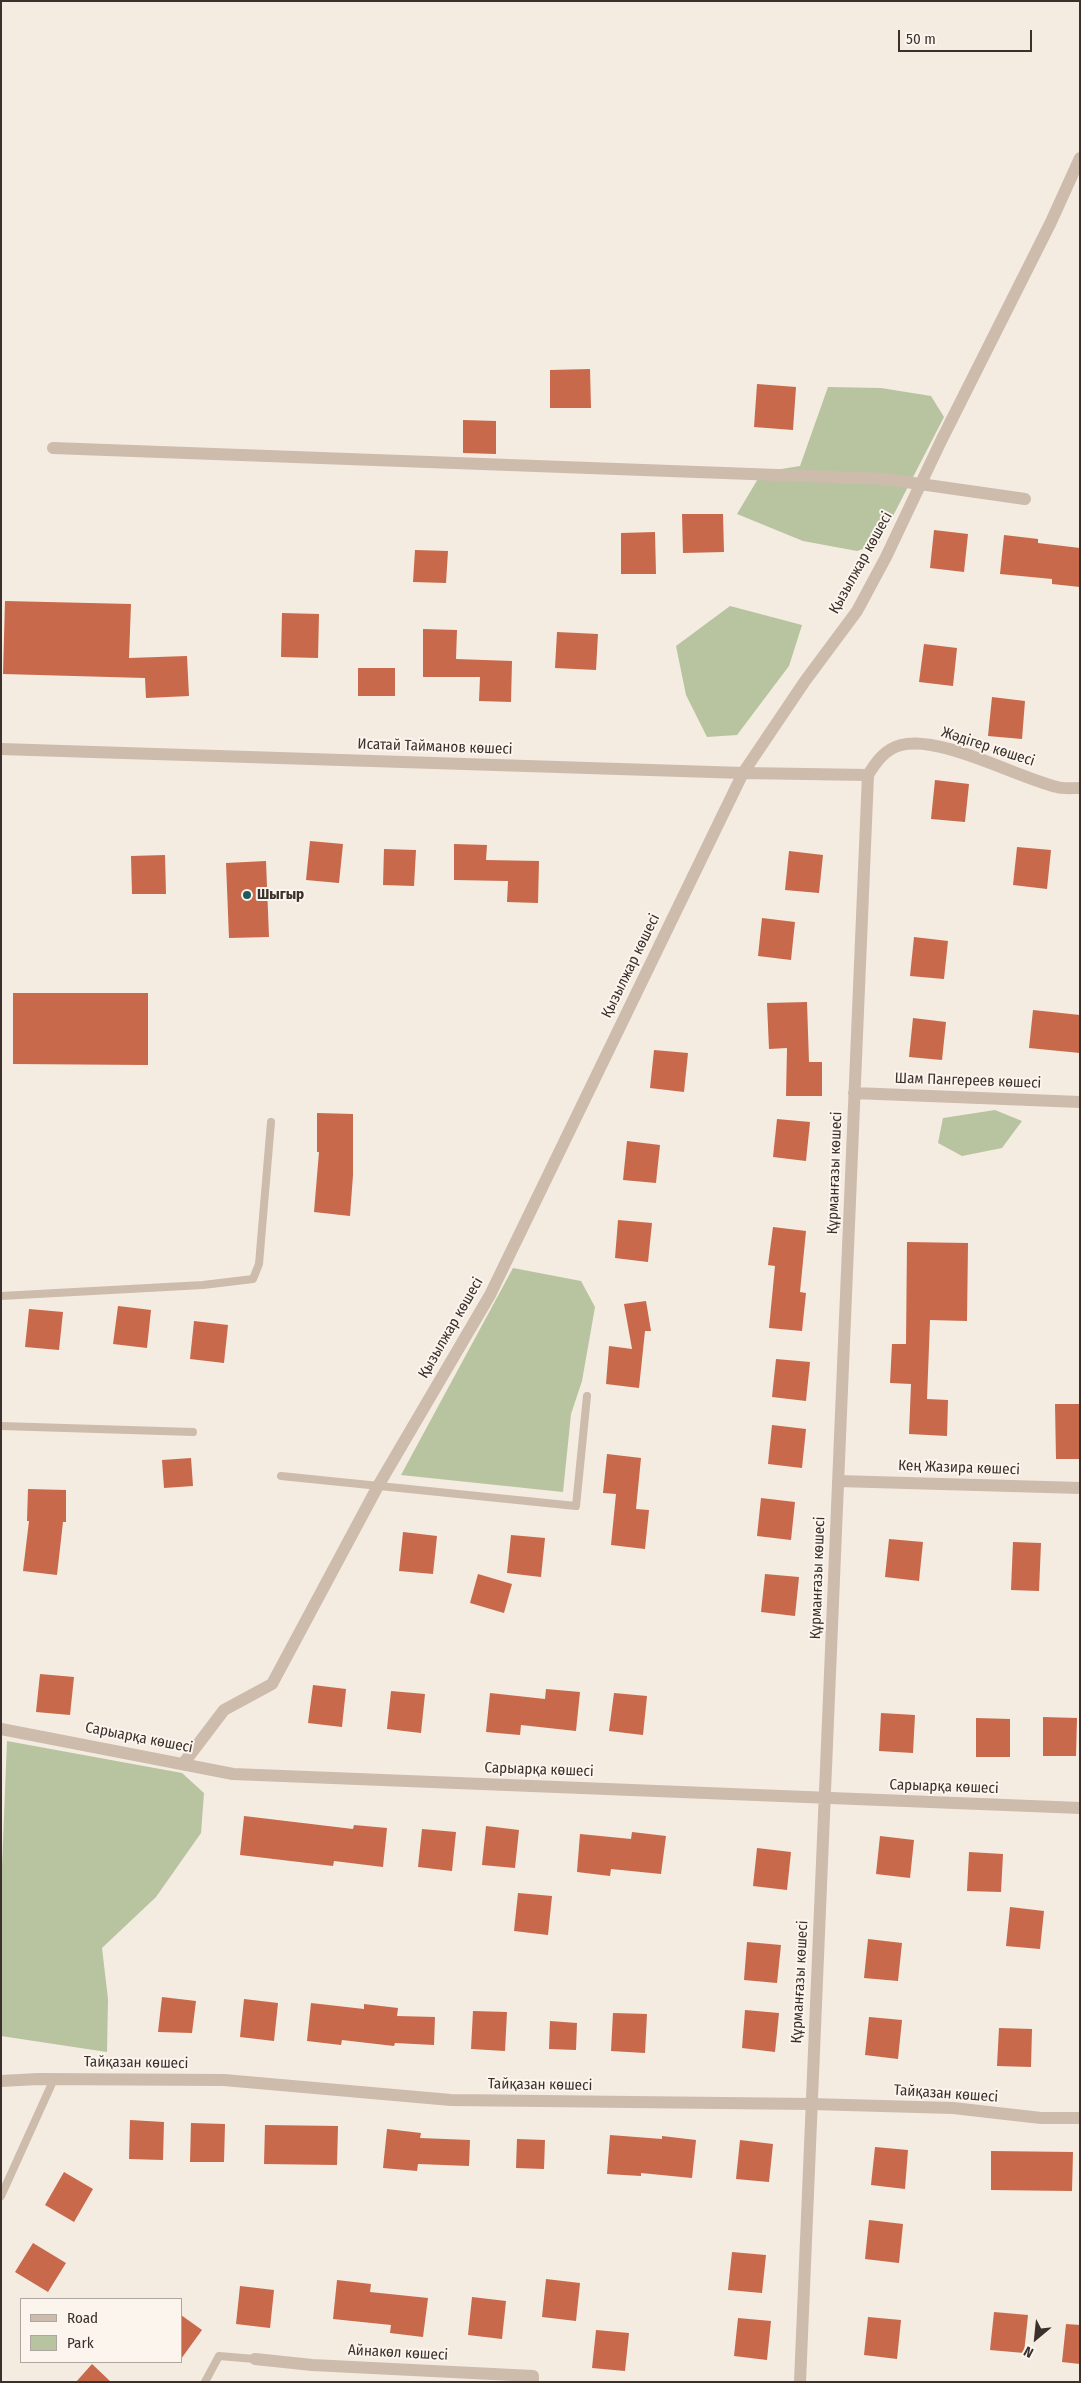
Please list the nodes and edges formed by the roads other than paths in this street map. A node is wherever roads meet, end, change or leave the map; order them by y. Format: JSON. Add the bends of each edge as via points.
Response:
{"nodes":[{"id":1,"x":1080,"y":158,"type":"edge"},
{"id":2,"x":53,"y":448,"type":"dead end"},
{"id":3,"x":920,"y":484,"type":"junction"},
{"id":4,"x":1025,"y":499,"type":"dead end"},
{"id":5,"x":1,"y":749,"type":"edge"},
{"id":6,"x":743,"y":773,"type":"junction"},
{"id":7,"x":868,"y":775,"type":"junction"},
{"id":8,"x":1080,"y":788,"type":"edge"},
{"id":9,"x":854,"y":1093,"type":"junction"},
{"id":10,"x":1080,"y":1102,"type":"edge"},
{"id":11,"x":272,"y":1122,"type":"dead end"},
{"id":12,"x":1,"y":1296,"type":"edge"},
{"id":13,"x":587,"y":1396,"type":"dead end"},
{"id":14,"x":1,"y":1426,"type":"edge"},
{"id":15,"x":193,"y":1432,"type":"dead end"},
{"id":16,"x":280,"y":1476,"type":"dead end"},
{"id":17,"x":838,"y":1481,"type":"junction"},
{"id":18,"x":378,"y":1486,"type":"junction"},
{"id":19,"x":1080,"y":1488,"type":"edge"},
{"id":20,"x":1,"y":1729,"type":"edge"},
{"id":21,"x":183,"y":1764,"type":"junction"},
{"id":22,"x":825,"y":1799,"type":"junction"},
{"id":23,"x":1080,"y":1808,"type":"edge"},
{"id":24,"x":54,"y":2079,"type":"junction"},
{"id":25,"x":1,"y":2081,"type":"edge"},
{"id":26,"x":811,"y":2104,"type":"junction"},
{"id":27,"x":1080,"y":2118,"type":"edge"},
{"id":28,"x":1,"y":2196,"type":"edge"},
{"id":29,"x":255,"y":2359,"type":"joint"},
{"id":30,"x":205,"y":2382,"type":"edge"},
{"id":31,"x":533,"y":2382,"type":"edge"},
{"id":32,"x":800,"y":2382,"type":"edge"}],
"edges":[{"from":1,"to":3,"type":"street","name":"Қызылжар көшесі"},
{"from":2,"to":3,"type":"street","via":[[885,479]]},
{"from":3,"to":4,"type":"street"},
{"from":3,"to":6,"type":"street","name":"Қызылжар көшесі","via":[[857,611]]},
{"from":5,"to":6,"type":"street","name":"Исатай Тайманов көшесі"},
{"from":6,"to":7,"type":"street","name":"Исатай Тайманов көшесі"},
{"from":6,"to":18,"type":"street","name":"Қызылжар көшесі","via":[[490,1295]]},
{"from":7,"to":8,"type":"street","name":"Жәдігер көшесі","via":[[880,756],[901,745],[932,745],[1058,787]]},
{"from":7,"to":9,"type":"street","name":"Құрманғазы көшесі"},
{"from":9,"to":10,"type":"street","name":"Шам Пангереев көшесі"},
{"from":9,"to":17,"type":"street","name":"Құрманғазы көшесі"},
{"from":11,"to":12,"type":"lane","via":[[259,1264],[253,1279],[203,1285]]},
{"from":13,"to":18,"type":"lane","via":[[576,1506]]},
{"from":14,"to":15,"type":"lane"},
{"from":16,"to":18,"type":"lane"},
{"from":17,"to":19,"type":"street","name":"Кең Жазира көшесі"},
{"from":17,"to":22,"type":"street","name":"Құрманғазы көшесі"},
{"from":18,"to":21,"type":"street","name":"Қызылжар көшесі","via":[[272,1684],[224,1710]]},
{"from":20,"to":21,"type":"street","name":"Сарыарқа көшесі"},
{"from":21,"to":22,"type":"street","name":"Сарыарқа көшесі","via":[[233,1774]]},
{"from":22,"to":23,"type":"street","name":"Сарыарқа көшесі"},
{"from":22,"to":26,"type":"street","name":"Құрманғазы көшесі"},
{"from":24,"to":25,"type":"street","name":"Тайқазан көшесі"},
{"from":24,"to":26,"type":"street","name":"Тайқазан көшесі","via":[[224,2080],[451,2100]]},
{"from":24,"to":28,"type":"lane"},
{"from":26,"to":27,"type":"street","name":"Тайқазан көшесі","via":[[954,2108],[1041,2118]]},
{"from":26,"to":32,"type":"street","name":"Құрманғазы көшесі"},
{"from":29,"to":30,"type":"lane","via":[[219,2356]]},
{"from":29,"to":31,"type":"street","name":"Айнакөл көшесі","via":[[312,2365],[533,2376]]}]}
